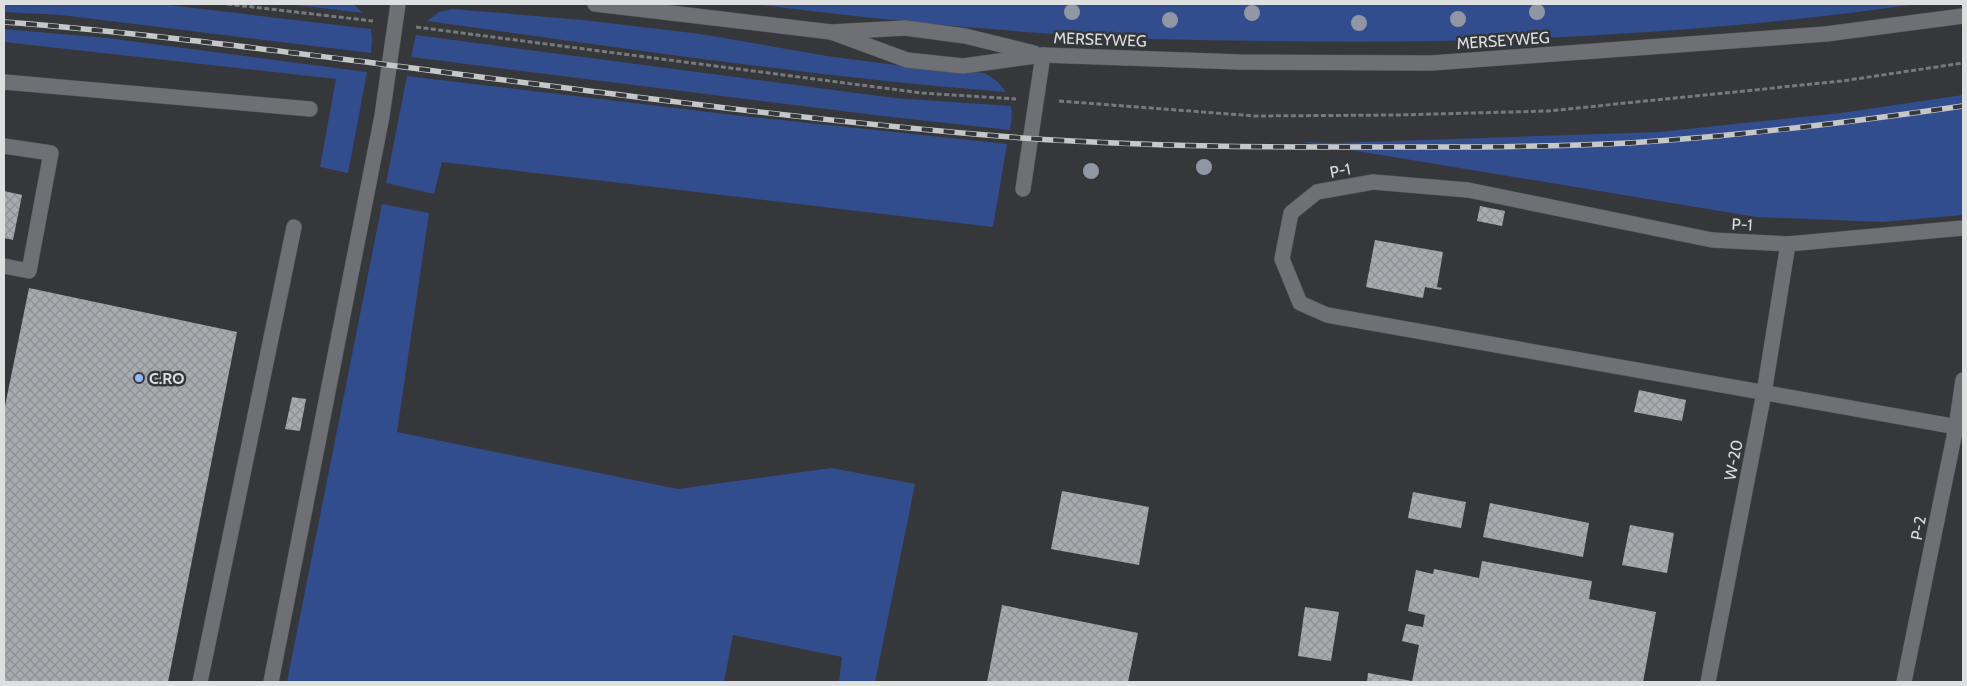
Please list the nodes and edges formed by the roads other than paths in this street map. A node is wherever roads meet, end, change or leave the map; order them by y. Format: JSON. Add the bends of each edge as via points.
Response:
{"nodes":[{"id":1,"x":398,"y":4,"type":"edge"},
{"id":2,"x":595,"y":4,"type":"edge"},
{"id":3,"x":1963,"y":16,"type":"edge"},
{"id":4,"x":831,"y":32,"type":"junction"},
{"id":5,"x":1043,"y":55,"type":"junction"},
{"id":6,"x":4,"y":82,"type":"edge"},
{"id":7,"x":310,"y":109,"type":"dead end"},
{"id":8,"x":4,"y":146,"type":"edge"},
{"id":9,"x":1023,"y":189,"type":"dead end"},
{"id":10,"x":294,"y":227,"type":"dead end"},
{"id":11,"x":1963,"y":228,"type":"edge"},
{"id":12,"x":1788,"y":244,"type":"junction"},
{"id":13,"x":4,"y":266,"type":"edge"},
{"id":14,"x":1963,"y":380,"type":"edge"},
{"id":15,"x":1764,"y":393,"type":"junction"},
{"id":16,"x":1960,"y":427,"type":"edge"},
{"id":17,"x":200,"y":682,"type":"edge"},
{"id":18,"x":271,"y":682,"type":"edge"},
{"id":19,"x":1708,"y":682,"type":"edge"},
{"id":20,"x":1904,"y":682,"type":"edge"}],
"edges":[{"from":1,"to":18,"type":"street","via":[[382,116]]},
{"from":2,"to":4,"type":"street","name":"MERSEYWEG"},
{"from":3,"to":5,"type":"street","name":"MERSEYWEG","via":[[1826,34],[1432,63],[1239,62]]},
{"from":4,"to":5,"type":"street","name":"MERSEYWEG","via":[[905,28],[965,36]]},
{"from":4,"to":5,"type":"street","name":"MERSEYWEG","via":[[907,60],[963,66]]},
{"from":5,"to":9,"type":"street"},
{"from":6,"to":7,"type":"street"},
{"from":8,"to":13,"type":"street","via":[[51,153],[29,271]]},
{"from":10,"to":17,"type":"street"},
{"from":11,"to":12,"type":"street","name":"P-1"},
{"from":12,"to":15,"type":"street","name":"W-20"},
{"from":12,"to":15,"type":"street","name":"P-1","via":[[1712,240],[1468,190],[1373,182],[1318,192],[1291,213],[1282,259],[1300,303],[1327,315]]},
{"from":14,"to":16,"type":"street","name":"P-2"},
{"from":15,"to":16,"type":"street","name":"P-1"},
{"from":15,"to":19,"type":"street","name":"W-20"},
{"from":16,"to":20,"type":"street","name":"P-2"}]}
